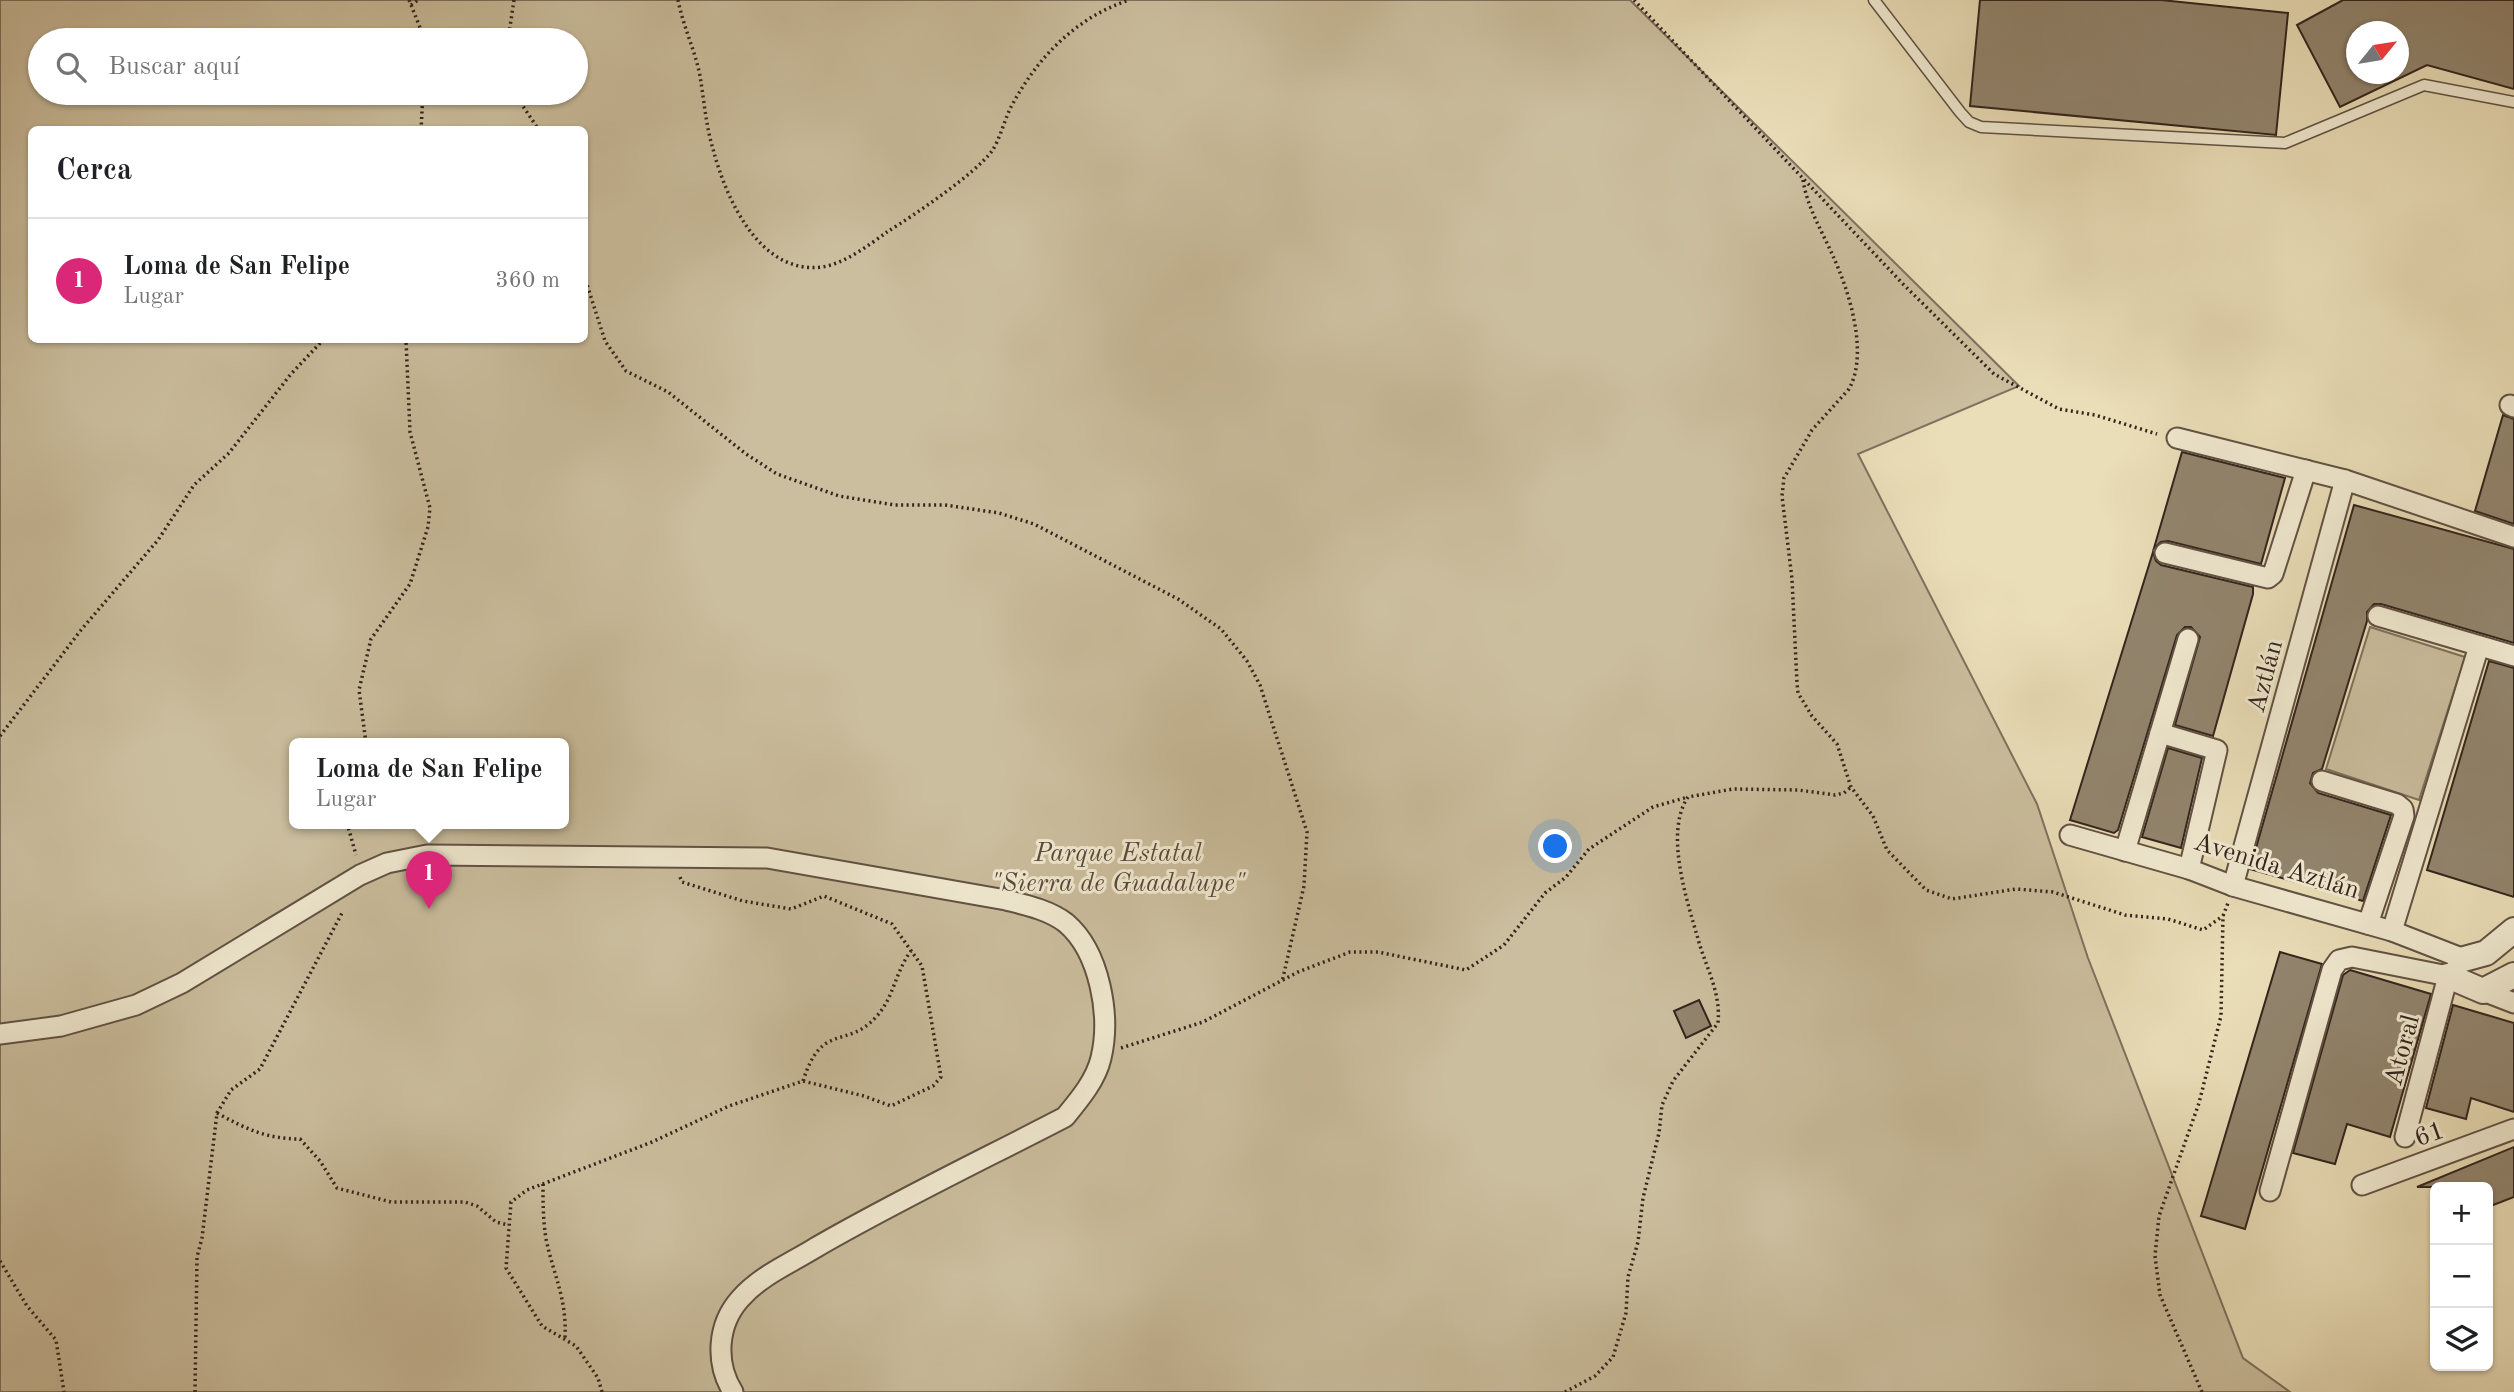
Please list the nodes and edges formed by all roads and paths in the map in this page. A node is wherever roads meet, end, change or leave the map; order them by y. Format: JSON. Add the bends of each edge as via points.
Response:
{"nodes":[{"id":1,"x":418,"y":0,"type":"edge"},
{"id":2,"x":514,"y":0,"type":"edge"},
{"id":3,"x":678,"y":0,"type":"edge"},
{"id":4,"x":1129,"y":0,"type":"edge"},
{"id":5,"x":1634,"y":0,"type":"edge"},
{"id":6,"x":1874,"y":0,"type":"edge"},
{"id":7,"x":410,"y":2,"type":"edge"},
{"id":8,"x":420,"y":28,"type":"edge"},
{"id":9,"x":510,"y":28,"type":"edge"},
{"id":10,"x":2514,"y":102,"type":"edge"},
{"id":11,"x":422,"y":105,"type":"edge"},
{"id":12,"x":522,"y":105,"type":"edge"},
{"id":13,"x":421,"y":126,"type":"edge"},
{"id":14,"x":536,"y":126,"type":"edge"},
{"id":15,"x":1803,"y":180,"type":"junction"},
{"id":16,"x":588,"y":288,"type":"edge"},
{"id":17,"x":320,"y":343,"type":"edge"},
{"id":18,"x":406,"y":343,"type":"edge"},
{"id":19,"x":2177,"y":438,"type":"joint"},
{"id":20,"x":2306,"y":470,"type":"junction"},
{"id":21,"x":2345,"y":480,"type":"junction"},
{"id":22,"x":2514,"y":537,"type":"edge"},
{"id":23,"x":2165,"y":553,"type":"dead end"},
{"id":24,"x":2378,"y":616,"type":"dead end"},
{"id":25,"x":2188,"y":639,"type":"dead end"},
{"id":26,"x":2479,"y":646,"type":"junction"},
{"id":27,"x":2514,"y":656,"type":"edge"},
{"id":28,"x":2160,"y":733,"type":"junction"},
{"id":29,"x":0,"y":736,"type":"edge"},
{"id":30,"x":365,"y":738,"type":"edge"},
{"id":31,"x":2322,"y":781,"type":"dead end"},
{"id":32,"x":1851,"y":787,"type":"junction"},
{"id":33,"x":1688,"y":797,"type":"junction"},
{"id":34,"x":348,"y":829,"type":"edge"},
{"id":35,"x":2070,"y":835,"type":"dead end"},
{"id":36,"x":2125,"y":851,"type":"junction"},
{"id":37,"x":671,"y":856,"type":"junction"},
{"id":38,"x":2189,"y":869,"type":"junction"},
{"id":39,"x":360,"y":875,"type":"junction"},
{"id":40,"x":2233,"y":886,"type":"junction"},
{"id":41,"x":344,"y":908,"type":"dead end"},
{"id":42,"x":2223,"y":916,"type":"junction"},
{"id":43,"x":2368,"y":924,"type":"junction"},
{"id":44,"x":2514,"y":930,"type":"edge"},
{"id":45,"x":2392,"y":931,"type":"junction"},
{"id":46,"x":911,"y":951,"type":"junction"},
{"id":47,"x":2456,"y":968,"type":"junction"},
{"id":48,"x":2514,"y":975,"type":"edge"},
{"id":49,"x":1282,"y":982,"type":"junction"},
{"id":50,"x":2483,"y":991,"type":"junction"},
{"id":51,"x":2514,"y":1003,"type":"edge"},
{"id":52,"x":0,"y":1034,"type":"edge"},
{"id":53,"x":1101,"y":1059,"type":"junction"},
{"id":54,"x":803,"y":1081,"type":"junction"},
{"id":55,"x":217,"y":1113,"type":"junction"},
{"id":56,"x":2514,"y":1129,"type":"edge"},
{"id":57,"x":2405,"y":1137,"type":"dead end"},
{"id":58,"x":543,"y":1184,"type":"junction"},
{"id":59,"x":2362,"y":1185,"type":"dead end"},
{"id":60,"x":2270,"y":1191,"type":"dead end"},
{"id":61,"x":509,"y":1225,"type":"junction"},
{"id":62,"x":0,"y":1261,"type":"edge"},
{"id":63,"x":565,"y":1339,"type":"junction"},
{"id":64,"x":64,"y":1392,"type":"edge"},
{"id":65,"x":195,"y":1392,"type":"edge"},
{"id":66,"x":601,"y":1392,"type":"edge"},
{"id":67,"x":733,"y":1392,"type":"edge"},
{"id":68,"x":1565,"y":1392,"type":"edge"},
{"id":69,"x":2202,"y":1392,"type":"edge"}],
"edges":[{"from":1,"to":7,"type":"path"},
{"from":2,"to":9,"type":"path"},
{"from":3,"to":4,"type":"path","via":[[696,60],[713,150],[732,198],[766,249],[789,263],[807,267],[841,260],[949,188],[992,150],[1014,102],[1057,41]]},
{"from":5,"to":15,"type":"path"},
{"from":6,"to":10,"type":"lane","via":[[1960,113],[1981,127],[2285,144],[2424,85]]},
{"from":7,"to":8,"type":"path"},
{"from":11,"to":13,"type":"path"},
{"from":12,"to":14,"type":"path"},
{"from":15,"to":19,"type":"path","via":[[1994,374],[2059,409]]},
{"from":15,"to":32,"type":"path","via":[[1846,289],[1856,353],[1849,389],[1812,430],[1784,478],[1782,496],[1798,693],[1837,744]]},
{"from":16,"to":49,"type":"path","via":[[605,341],[626,371],[668,392],[785,478],[839,496],[895,505],[945,505],[1034,524],[1178,599],[1221,629],[1260,685],[1307,832],[1304,887]]},
{"from":17,"to":29,"type":"path","via":[[229,453],[194,485],[159,540],[81,630]]},
{"from":18,"to":30,"type":"path","via":[[410,432],[430,508],[414,575],[400,601],[375,629],[366,659],[359,690]]},
{"from":19,"to":20,"type":"street"},
{"from":20,"to":21,"type":"street"},
{"from":20,"to":23,"type":"street","via":[[2268,578]]},
{"from":21,"to":22,"type":"street"},
{"from":21,"to":40,"type":"street","name":"Aztlán"},
{"from":24,"to":26,"type":"street"},
{"from":25,"to":28,"type":"street"},
{"from":26,"to":27,"type":"street"},
{"from":26,"to":45,"type":"street"},
{"from":28,"to":36,"type":"street"},
{"from":28,"to":38,"type":"street","via":[[2217,750]]},
{"from":31,"to":43,"type":"street","via":[[2403,809]]},
{"from":32,"to":33,"type":"path","via":[[1836,795],[1733,789]]},
{"from":32,"to":42,"type":"path","via":[[1873,816],[1891,858],[1934,895],[1962,899],[2016,889],[2043,890],[2125,915],[2168,919],[2203,930]]},
{"from":33,"to":49,"type":"path","via":[[1653,807],[1590,849],[1545,893],[1504,945],[1466,970],[1360,950],[1306,968]]},
{"from":33,"to":68,"type":"path","via":[[1678,821],[1678,849],[1694,924],[1714,979],[1718,1023],[1673,1081],[1662,1105],[1628,1277],[1626,1314],[1613,1357],[1595,1376]]},
{"from":34,"to":39,"type":"path"},
{"from":35,"to":36,"type":"street","name":"Avenida Aztlán"},
{"from":36,"to":38,"type":"street","name":"Avenida Aztlán"},
{"from":37,"to":39,"type":"street","via":[[427,855],[387,863]]},
{"from":37,"to":46,"type":"path","via":[[682,882],[743,901],[791,909],[824,896],[891,924]]},
{"from":37,"to":53,"type":"street","via":[[767,858],[1041,910],[1066,923],[1088,950],[1100,989]]},
{"from":38,"to":40,"type":"street","name":"Avenida Aztlán"},
{"from":39,"to":52,"type":"street","via":[[182,983],[136,1005],[61,1026]]},
{"from":40,"to":42,"type":"path"},
{"from":40,"to":43,"type":"street","name":"Avenida Aztlán"},
{"from":41,"to":55,"type":"path","via":[[260,1069],[231,1090]]},
{"from":42,"to":69,"type":"path","via":[[2221,1016],[2199,1102],[2159,1216],[2155,1256],[2160,1295]]},
{"from":43,"to":45,"type":"street","name":"Avenida Aztlán"},
{"from":44,"to":47,"type":"street","via":[[2486,953]]},
{"from":45,"to":47,"type":"street","name":"Avenida Aztlán"},
{"from":46,"to":54,"type":"path","via":[[898,967],[890,998],[875,1018],[822,1044],[810,1058]]},
{"from":46,"to":54,"type":"path","via":[[922,966],[941,1077],[933,1086],[891,1106]]},
{"from":47,"to":50,"type":"street","name":"Avenida Aztlán"},
{"from":47,"to":57,"type":"street","name":"Atoral"},
{"from":47,"to":60,"type":"street","via":[[2352,957],[2339,960],[2332,970]]},
{"from":48,"to":50,"type":"street"},
{"from":49,"to":53,"type":"path","via":[[1203,1022]]},
{"from":50,"to":51,"type":"street"},
{"from":53,"to":67,"type":"street","via":[[1086,1091],[1065,1117],[850,1228],[757,1282],[724,1324],[723,1377]]},
{"from":54,"to":58,"type":"path","via":[[729,1106]]},
{"from":55,"to":61,"type":"path","via":[[252,1133],[300,1139],[337,1188],[391,1202],[465,1202]]},
{"from":55,"to":65,"type":"path","via":[[197,1257]]},
{"from":56,"to":59,"type":"street","name":"61"},
{"from":58,"to":61,"type":"path","via":[[511,1202]]},
{"from":58,"to":63,"type":"path","via":[[543,1218],[560,1279]]},
{"from":61,"to":63,"type":"path","via":[[506,1268],[542,1326]]},
{"from":62,"to":64,"type":"path","via":[[27,1306],[56,1340]]},
{"from":63,"to":66,"type":"path","via":[[576,1346],[598,1378]]}]}
